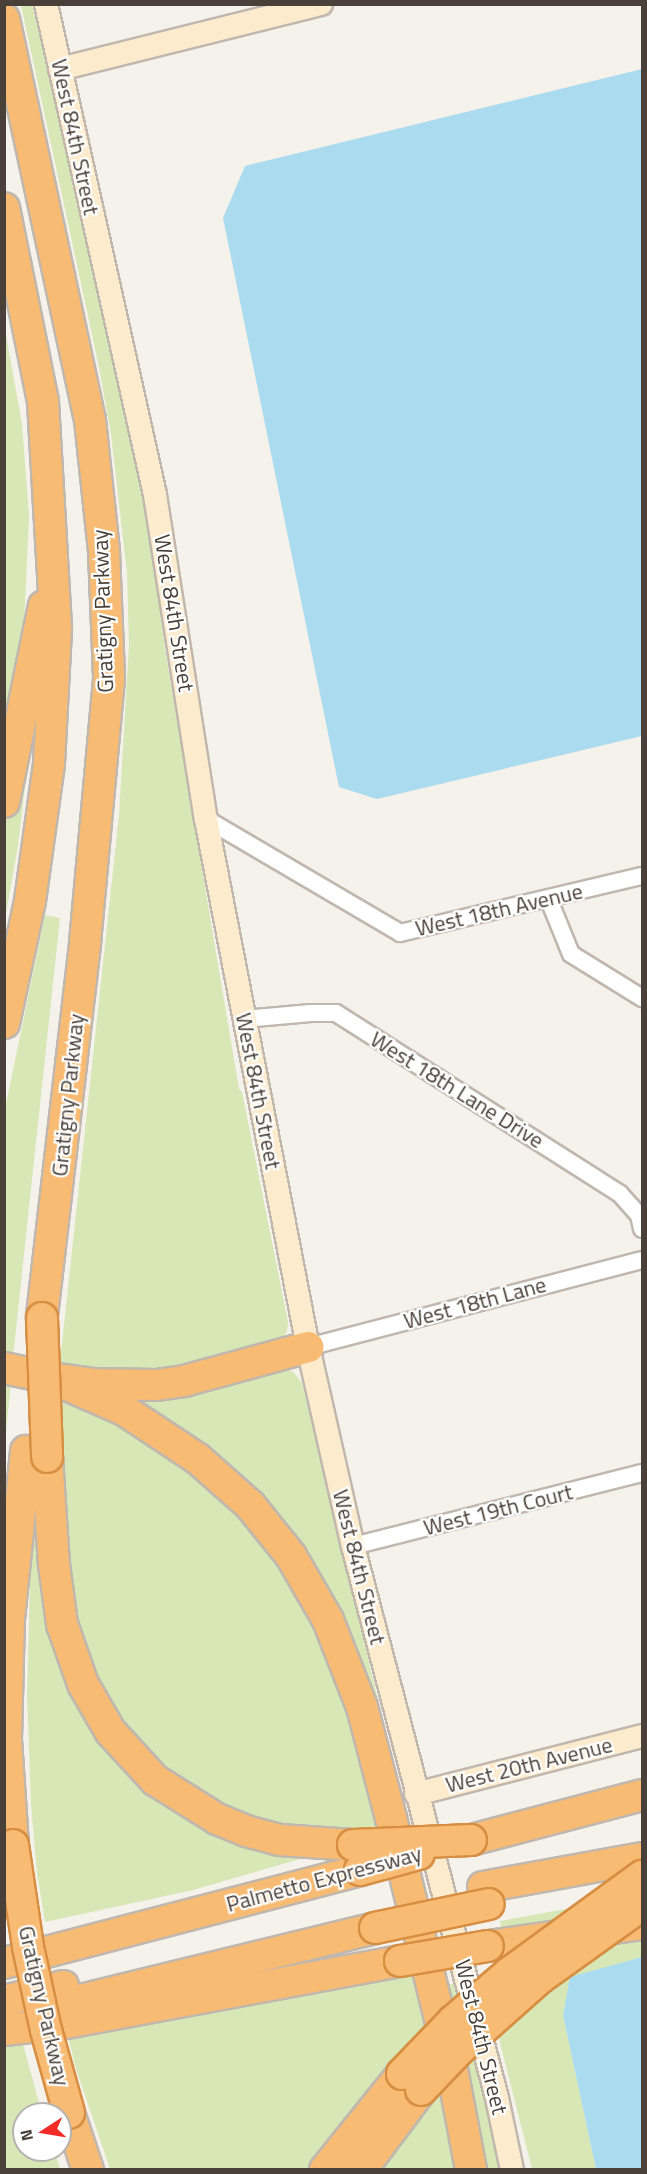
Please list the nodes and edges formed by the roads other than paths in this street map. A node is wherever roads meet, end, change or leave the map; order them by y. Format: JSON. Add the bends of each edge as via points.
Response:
{"nodes":[{"id":1,"x":46,"y":4,"type":"edge"},
{"id":2,"x":321,"y":4,"type":"edge"},
{"id":3,"x":4,"y":19,"type":"edge"},
{"id":4,"x":60,"y":69,"type":"junction"},
{"id":5,"x":4,"y":208,"type":"edge"},
{"id":6,"x":54,"y":568,"type":"junction"},
{"id":7,"x":4,"y":802,"type":"edge"},
{"id":8,"x":206,"y":819,"type":"junction"},
{"id":9,"x":642,"y":876,"type":"edge"},
{"id":10,"x":549,"y":900,"type":"junction"},
{"id":11,"x":642,"y":998,"type":"edge"},
{"id":12,"x":244,"y":1019,"type":"junction"},
{"id":13,"x":4,"y":1023,"type":"edge"},
{"id":14,"x":642,"y":1229,"type":"edge"},
{"id":15,"x":642,"y":1260,"type":"edge"},
{"id":16,"x":308,"y":1347,"type":"junction"},
{"id":17,"x":4,"y":1368,"type":"edge"},
{"id":18,"x":51,"y":1378,"type":"junction"},
{"id":19,"x":36,"y":1454,"type":"junction"},
{"id":20,"x":642,"y":1473,"type":"edge"},
{"id":21,"x":352,"y":1546,"type":"junction"},
{"id":22,"x":642,"y":1736,"type":"edge"},
{"id":23,"x":416,"y":1794,"type":"junction"},
{"id":24,"x":642,"y":1795,"type":"edge"},
{"id":25,"x":642,"y":1857,"type":"edge"},
{"id":26,"x":357,"y":1858,"type":"junction"},
{"id":27,"x":642,"y":1876,"type":"edge"},
{"id":28,"x":486,"y":1896,"type":"junction"},
{"id":29,"x":642,"y":1905,"type":"edge"},
{"id":30,"x":373,"y":1920,"type":"junction"},
{"id":31,"x":642,"y":1924,"type":"edge"},
{"id":32,"x":4,"y":1963,"type":"edge"},
{"id":33,"x":4,"y":2001,"type":"edge"},
{"id":34,"x":4,"y":2018,"type":"edge"},
{"id":35,"x":4,"y":2030,"type":"edge"},
{"id":36,"x":412,"y":2082,"type":"junction"},
{"id":37,"x":88,"y":2169,"type":"edge"},
{"id":38,"x":325,"y":2169,"type":"edge"},
{"id":39,"x":361,"y":2169,"type":"edge"},
{"id":40,"x":471,"y":2169,"type":"edge"},
{"id":41,"x":512,"y":2169,"type":"edge"}],
"edges":[{"from":1,"to":4,"type":"street","name":"West 84th Street"},
{"from":2,"to":4,"type":"street"},
{"from":3,"to":19,"type":"highway","name":"Gratigny Parkway","bridge":true,"via":[[90,420],[104,552],[109,679],[84,955],[42,1318]]},
{"from":4,"to":8,"type":"street","name":"West 84th Street","via":[[155,495]]},
{"from":5,"to":6,"type":"highway","via":[[42,402]]},
{"from":6,"to":7,"type":"highway","via":[[38,624]]},
{"from":6,"to":13,"type":"highway","via":[[56,630],[49,764],[30,901]]},
{"from":8,"to":10,"type":"street","name":"West 18th Avenue","via":[[400,933]]},
{"from":8,"to":12,"type":"street","name":"West 84th Street"},
{"from":9,"to":10,"type":"street","name":"West 18th Avenue"},
{"from":10,"to":11,"type":"street","via":[[571,954]]},
{"from":12,"to":14,"type":"street","name":"West 18th Lane Drive","via":[[336,1013],[620,1194],[639,1215]]},
{"from":12,"to":16,"type":"street","name":"West 84th Street"},
{"from":15,"to":16,"type":"street","name":"West 18th Lane"},
{"from":16,"to":18,"type":"highway","via":[[156,1385],[107,1385]]},
{"from":16,"to":21,"type":"street","name":"West 84th Street"},
{"from":17,"to":18,"type":"highway"},
{"from":18,"to":40,"type":"highway","via":[[132,1414],[198,1459],[250,1505],[291,1556],[328,1620],[362,1707],[391,1818],[452,2069]]},
{"from":19,"to":26,"type":"highway","via":[[62,1624],[83,1684],[110,1731],[155,1780],[217,1819],[246,1831]]},
{"from":19,"to":37,"type":"highway","name":"Gratigny Parkway","bridge":true,"via":[[9,1619],[6,1738],[13,1845],[28,1947],[46,2030]]},
{"from":20,"to":21,"type":"street","name":"West 19th Court"},
{"from":21,"to":23,"type":"street","name":"West 84th Street"},
{"from":22,"to":23,"type":"street","name":"West 20th Avenue"},
{"from":23,"to":41,"type":"street","name":"West 84th Street","via":[[497,2098]]},
{"from":24,"to":26,"type":"highway","bridge":true,"via":[[471,1840]]},
{"from":25,"to":28,"type":"highway"},
{"from":26,"to":32,"type":"highway","name":"Palmetto Expressway"},
{"from":27,"to":28,"type":"highway"},
{"from":27,"to":36,"type":"highway","bridge":true,"via":[[508,1973],[453,2021]]},
{"from":28,"to":30,"type":"highway","bridge":true},
{"from":29,"to":36,"type":"highway","bridge":true,"via":[[540,1978],[460,2049]]},
{"from":30,"to":33,"type":"highway"},
{"from":30,"to":34,"type":"highway"},
{"from":31,"to":35,"type":"highway","bridge":true,"via":[[488,1946],[66,2023]]},
{"from":36,"to":38,"type":"highway"},
{"from":36,"to":39,"type":"highway"}]}
